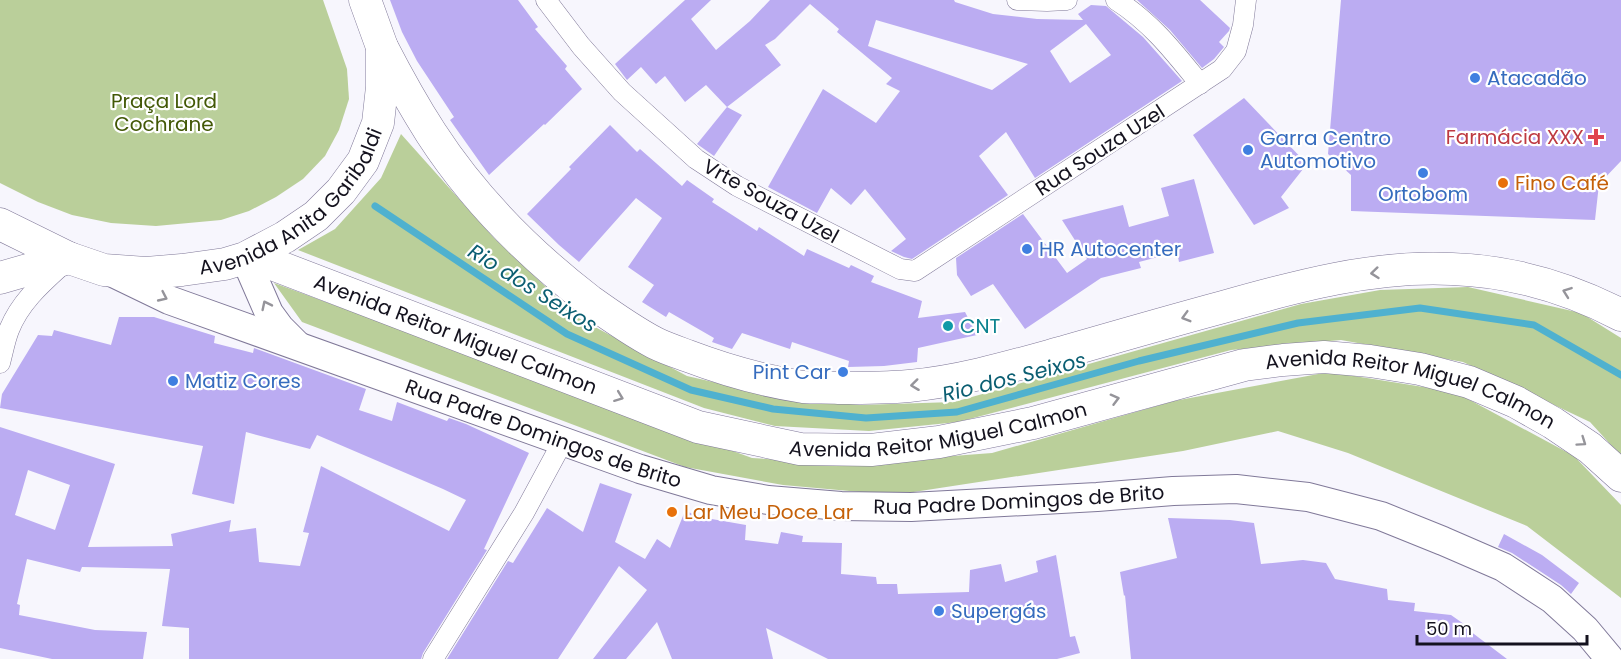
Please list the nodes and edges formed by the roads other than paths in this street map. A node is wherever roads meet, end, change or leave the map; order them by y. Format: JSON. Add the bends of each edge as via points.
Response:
{"nodes":[{"id":1,"x":365,"y":0,"type":"edge"},
{"id":2,"x":546,"y":0,"type":"edge"},
{"id":3,"x":1017,"y":0,"type":"edge"},
{"id":4,"x":1067,"y":0,"type":"edge"},
{"id":5,"x":1116,"y":0,"type":"edge"},
{"id":6,"x":1246,"y":0,"type":"edge"},
{"id":7,"x":382,"y":47,"type":"junction"},
{"id":8,"x":1200,"y":84,"type":"junction"},
{"id":9,"x":0,"y":224,"type":"edge"},
{"id":10,"x":248,"y":257,"type":"junction"},
{"id":11,"x":69,"y":258,"type":"junction"},
{"id":12,"x":110,"y":271,"type":"junction"},
{"id":13,"x":915,"y":271,"type":"joint"},
{"id":14,"x":0,"y":278,"type":"edge"},
{"id":15,"x":1621,"y":315,"type":"edge"},
{"id":16,"x":297,"y":345,"type":"junction"},
{"id":17,"x":0,"y":363,"type":"edge"},
{"id":18,"x":563,"y":441,"type":"junction"},
{"id":19,"x":1621,"y":476,"type":"edge"},
{"id":20,"x":433,"y":659,"type":"edge"},
{"id":21,"x":1610,"y":659,"type":"edge"}],
"edges":[{"from":1,"to":7,"type":"main road","name":"Avenida Anita Garibaldi"},
{"from":2,"to":13,"type":"street","name":"Vrte Souza Uzel","via":[[622,92],[696,159],[737,186],[900,269]]},
{"from":3,"to":4,"type":"street"},
{"from":5,"to":8,"type":"street","via":[[1159,34]]},
{"from":6,"to":8,"type":"street","name":"Rua Souza Uzel","via":[[1236,51],[1222,69]]},
{"from":7,"to":10,"type":"main road","name":"Avenida Anita Garibaldi","via":[[378,123],[363,161],[316,216]]},
{"from":15,"to":7,"type":"main road","one_way":true,"via":[[1548,284],[1491,272],[1451,268],[1409,270],[1333,279],[1278,291],[955,380],[862,388],[807,387],[758,379],[656,344],[614,318],[536,256],[464,179],[404,90]]},
{"from":8,"to":13,"type":"street","name":"Rua Souza Uzel"},
{"from":9,"to":11,"type":"main road","name":"Avenida Anita Garibaldi"},
{"from":10,"to":12,"type":"main road","name":"Avenida Anita Garibaldi","via":[[182,270]]},
{"from":16,"to":10,"type":"main road","name":"Rua Padre Domingos de Brito","one_way":true,"via":[[269,313]]},
{"from":10,"to":19,"type":"main road","name":"Avenida Reitor Miguel Calmon","one_way":true,"via":[[698,428],[800,449],[871,450],[939,442],[1033,423],[1244,365],[1324,357],[1420,369],[1469,382],[1553,423],[1590,448]]},
{"from":11,"to":12,"type":"main road","name":"Avenida Anita Garibaldi"},
{"from":11,"to":14,"type":"main road"},
{"from":11,"to":17,"type":"street","via":[[32,292],[18,312]]},
{"from":12,"to":16,"type":"main road","name":"Rua Padre Domingos de Brito","one_way":true,"via":[[169,300]]},
{"from":16,"to":18,"type":"main road","name":"Rua Padre Domingos de Brito"},
{"from":18,"to":20,"type":"street","via":[[524,513]]},
{"from":18,"to":21,"type":"main road","name":"Rua Padre Domingos de Brito","via":[[711,490],[830,505],[911,507],[1236,489],[1308,497],[1381,516],[1503,567],[1552,598]]}]}
